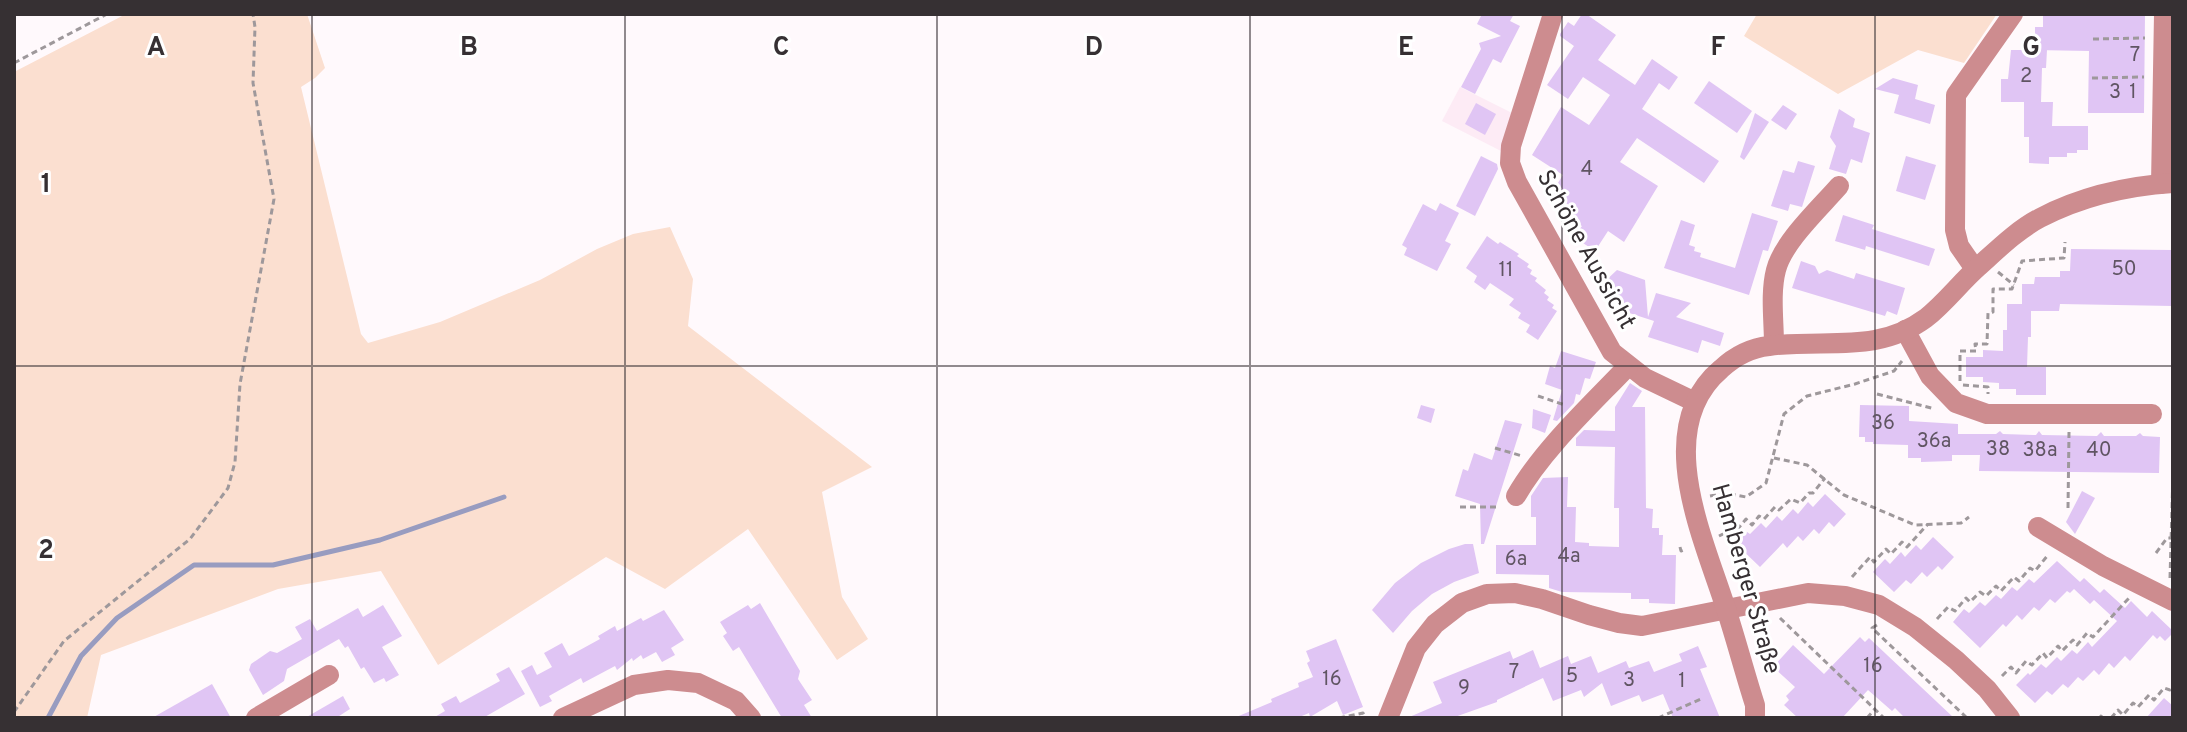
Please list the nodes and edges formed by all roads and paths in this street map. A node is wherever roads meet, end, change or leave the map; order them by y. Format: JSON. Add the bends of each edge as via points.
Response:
{"nodes":[{"id":1,"x":107,"y":14,"type":"edge"},
{"id":2,"x":253,"y":14,"type":"edge"},
{"id":3,"x":1553,"y":14,"type":"edge"},
{"id":4,"x":2013,"y":14,"type":"edge"},
{"id":5,"x":2164,"y":14,"type":"edge"},
{"id":6,"x":2163,"y":38,"type":"junction"},
{"id":7,"x":2093,"y":39,"type":"dead end"},
{"id":8,"x":14,"y":63,"type":"edge"},
{"id":9,"x":2163,"y":77,"type":"junction"},
{"id":10,"x":2092,"y":78,"type":"dead end"},
{"id":11,"x":2167,"y":183,"type":"edge"},
{"id":12,"x":1839,"y":186,"type":"dead end"},
{"id":13,"x":2065,"y":242,"type":"dead end"},
{"id":14,"x":1975,"y":269,"type":"junction"},
{"id":15,"x":1910,"y":338,"type":"junction"},
{"id":16,"x":1774,"y":345,"type":"junction"},
{"id":17,"x":1628,"y":366,"type":"junction"},
{"id":18,"x":1877,"y":394,"type":"dead end"},
{"id":19,"x":1538,"y":396,"type":"dead end"},
{"id":20,"x":1695,"y":402,"type":"junction"},
{"id":21,"x":1960,"y":404,"type":"junction"},
{"id":22,"x":1585,"y":412,"type":"junction"},
{"id":23,"x":1987,"y":414,"type":"junction"},
{"id":24,"x":2069,"y":414,"type":"junction"},
{"id":25,"x":2152,"y":414,"type":"dead end"},
{"id":26,"x":2173,"y":436,"type":"edge"},
{"id":27,"x":1495,"y":448,"type":"dead end"},
{"id":28,"x":1774,"y":458,"type":"junction"},
{"id":29,"x":1540,"y":462,"type":"junction"},
{"id":30,"x":2173,"y":473,"type":"edge"},
{"id":31,"x":1825,"y":478,"type":"junction"},
{"id":32,"x":1516,"y":496,"type":"joint"},
{"id":33,"x":1692,"y":500,"type":"junction"},
{"id":34,"x":1460,"y":507,"type":"dead end"},
{"id":35,"x":2068,"y":508,"type":"dead end"},
{"id":36,"x":1969,"y":517,"type":"dead end"},
{"id":37,"x":1929,"y":523,"type":"junction"},
{"id":38,"x":2038,"y":527,"type":"dead end"},
{"id":39,"x":2172,"y":538,"type":"edge"},
{"id":40,"x":2060,"y":541,"type":"junction"},
{"id":41,"x":1703,"y":543,"type":"junction"},
{"id":42,"x":2172,"y":551,"type":"edge"},
{"id":43,"x":2156,"y":553,"type":"dead end"},
{"id":44,"x":2141,"y":585,"type":"junction"},
{"id":45,"x":1845,"y":596,"type":"junction"},
{"id":46,"x":2170,"y":599,"type":"edge"},
{"id":47,"x":1763,"y":602,"type":"junction"},
{"id":48,"x":1727,"y":611,"type":"junction"},
{"id":49,"x":1885,"y":630,"type":"dead end"},
{"id":50,"x":1923,"y":633,"type":"junction"},
{"id":51,"x":329,"y":675,"type":"dead end"},
{"id":52,"x":2173,"y":687,"type":"edge"},
{"id":53,"x":1987,"y":689,"type":"junction"},
{"id":54,"x":1701,"y":699,"type":"dead end"},
{"id":55,"x":1875,"y":709,"type":"junction"},
{"id":56,"x":14,"y":712,"type":"edge"},
{"id":57,"x":256,"y":718,"type":"edge"},
{"id":58,"x":563,"y":718,"type":"edge"},
{"id":59,"x":751,"y":718,"type":"edge"},
{"id":60,"x":1339,"y":718,"type":"edge"},
{"id":61,"x":1366,"y":718,"type":"edge"},
{"id":62,"x":1388,"y":718,"type":"edge"},
{"id":63,"x":1658,"y":718,"type":"edge"},
{"id":64,"x":1755,"y":718,"type":"edge"},
{"id":65,"x":1867,"y":718,"type":"edge"},
{"id":66,"x":1884,"y":718,"type":"edge"},
{"id":67,"x":1967,"y":718,"type":"edge"},
{"id":68,"x":2010,"y":718,"type":"edge"},
{"id":69,"x":2111,"y":718,"type":"edge"}],
"edges":[{"from":1,"to":8,"type":"path"},
{"from":2,"to":56,"type":"path","via":[[253,83],[274,199],[240,384],[228,488],[190,539],[64,641]]},
{"from":3,"to":17,"type":"street","name":"Schöne Aussicht","via":[[1510,163],[1612,352]]},
{"from":4,"to":14,"type":"street","via":[[1956,95],[1955,230]]},
{"from":5,"to":6,"type":"street"},
{"from":6,"to":7,"type":"path"},
{"from":6,"to":9,"type":"street"},
{"from":9,"to":10,"type":"path"},
{"from":9,"to":11,"type":"street"},
{"from":11,"to":14,"type":"street","name":"Hamberger Straße","via":[[2104,194],[2038,219]]},
{"from":12,"to":16,"type":"street","via":[[1788,245],[1777,266]]},
{"from":13,"to":23,"type":"path","via":[[2064,258],[2022,261],[2012,289],[1993,289],[1987,344],[1975,344],[1976,351],[1960,351],[1959,385],[1988,387]]},
{"from":14,"to":15,"type":"street","name":"Hamberger Straße"},
{"from":15,"to":16,"type":"street","name":"Hamberger Straße"},
{"from":15,"to":21,"type":"street","via":[[1930,376]]},
{"from":15,"to":28,"type":"path","via":[[1894,371],[1807,396],[1784,414]]},
{"from":16,"to":20,"type":"street","name":"Hamberger Straße","via":[[1733,358],[1711,377]]},
{"from":17,"to":20,"type":"street","name":"Schöne Aussicht"},
{"from":17,"to":22,"type":"street","name":"Schöne Aussicht"},
{"from":18,"to":21,"type":"path","via":[[1932,409]]},
{"from":19,"to":22,"type":"path"},
{"from":20,"to":33,"type":"street","name":"Hamberger Straße","via":[[1685,447]]},
{"from":21,"to":23,"type":"street"},
{"from":22,"to":29,"type":"street","name":"Schöne Aussicht"},
{"from":23,"to":24,"type":"street"},
{"from":24,"to":25,"type":"street"},
{"from":24,"to":35,"type":"path"},
{"from":26,"to":30,"type":"path"},
{"from":27,"to":29,"type":"path"},
{"from":28,"to":31,"type":"path","via":[[1807,465]]},
{"from":28,"to":33,"type":"path","via":[[1766,483],[1746,497],[1726,493]]},
{"from":29,"to":32,"type":"street","name":"Schöne Aussicht"},
{"from":30,"to":39,"type":"path"},
{"from":31,"to":37,"type":"path","via":[[1844,495],[1915,525]]},
{"from":31,"to":41,"type":"path","via":[[1800,503],[1791,499],[1764,519],[1759,516],[1752,525],[1746,519],[1736,531]]},
{"from":32,"to":34,"type":"path","via":[[1508,505]]},
{"from":33,"to":41,"type":"street","name":"Hamberger Straße"},
{"from":36,"to":37,"type":"path","via":[[1961,523]]},
{"from":37,"to":45,"type":"path","via":[[1907,547],[1902,542],[1874,562],[1870,557],[1852,576]]},
{"from":38,"to":40,"type":"street"},
{"from":39,"to":42,"type":"path"},
{"from":39,"to":43,"type":"path"},
{"from":40,"to":44,"type":"street"},
{"from":40,"to":50,"type":"path","via":[[2035,571],[2030,568],[2019,581],[2014,577],[2001,591],[1996,586],[1986,596],[1980,592],[1970,602],[1966,598],[1955,611],[1948,607]]},
{"from":41,"to":48,"type":"street","name":"Hamberger Straße"},
{"from":42,"to":46,"type":"path"},
{"from":44,"to":46,"type":"street"},
{"from":44,"to":53,"type":"path","via":[[2093,637],[2087,633],[2062,651],[2058,646],[2047,658],[2043,653],[2016,673],[2011,667]]},
{"from":45,"to":47,"type":"street","via":[[1808,593]]},
{"from":45,"to":50,"type":"street","via":[[1879,605]]},
{"from":47,"to":48,"type":"street"},
{"from":47,"to":55,"type":"path"},
{"from":48,"to":62,"type":"street","via":[[1642,626],[1515,593],[1487,594],[1462,603],[1435,624],[1416,648]]},
{"from":48,"to":64,"type":"street","name":"Hamberger Straße"},
{"from":49,"to":67,"type":"path","via":[[1878,624],[1872,628]]},
{"from":50,"to":53,"type":"street"},
{"from":51,"to":57,"type":"street"},
{"from":52,"to":69,"type":"path","via":[[2164,688],[2154,700],[2149,695],[2138,707],[2133,703],[2123,715],[2118,710]]},
{"from":53,"to":68,"type":"street"},
{"from":54,"to":63,"type":"path"},
{"from":55,"to":65,"type":"path"},
{"from":55,"to":66,"type":"path"},
{"from":58,"to":59,"type":"street","via":[[634,685],[668,680],[698,683],[736,701]]},
{"from":60,"to":61,"type":"path","via":[[1363,713]]}]}
